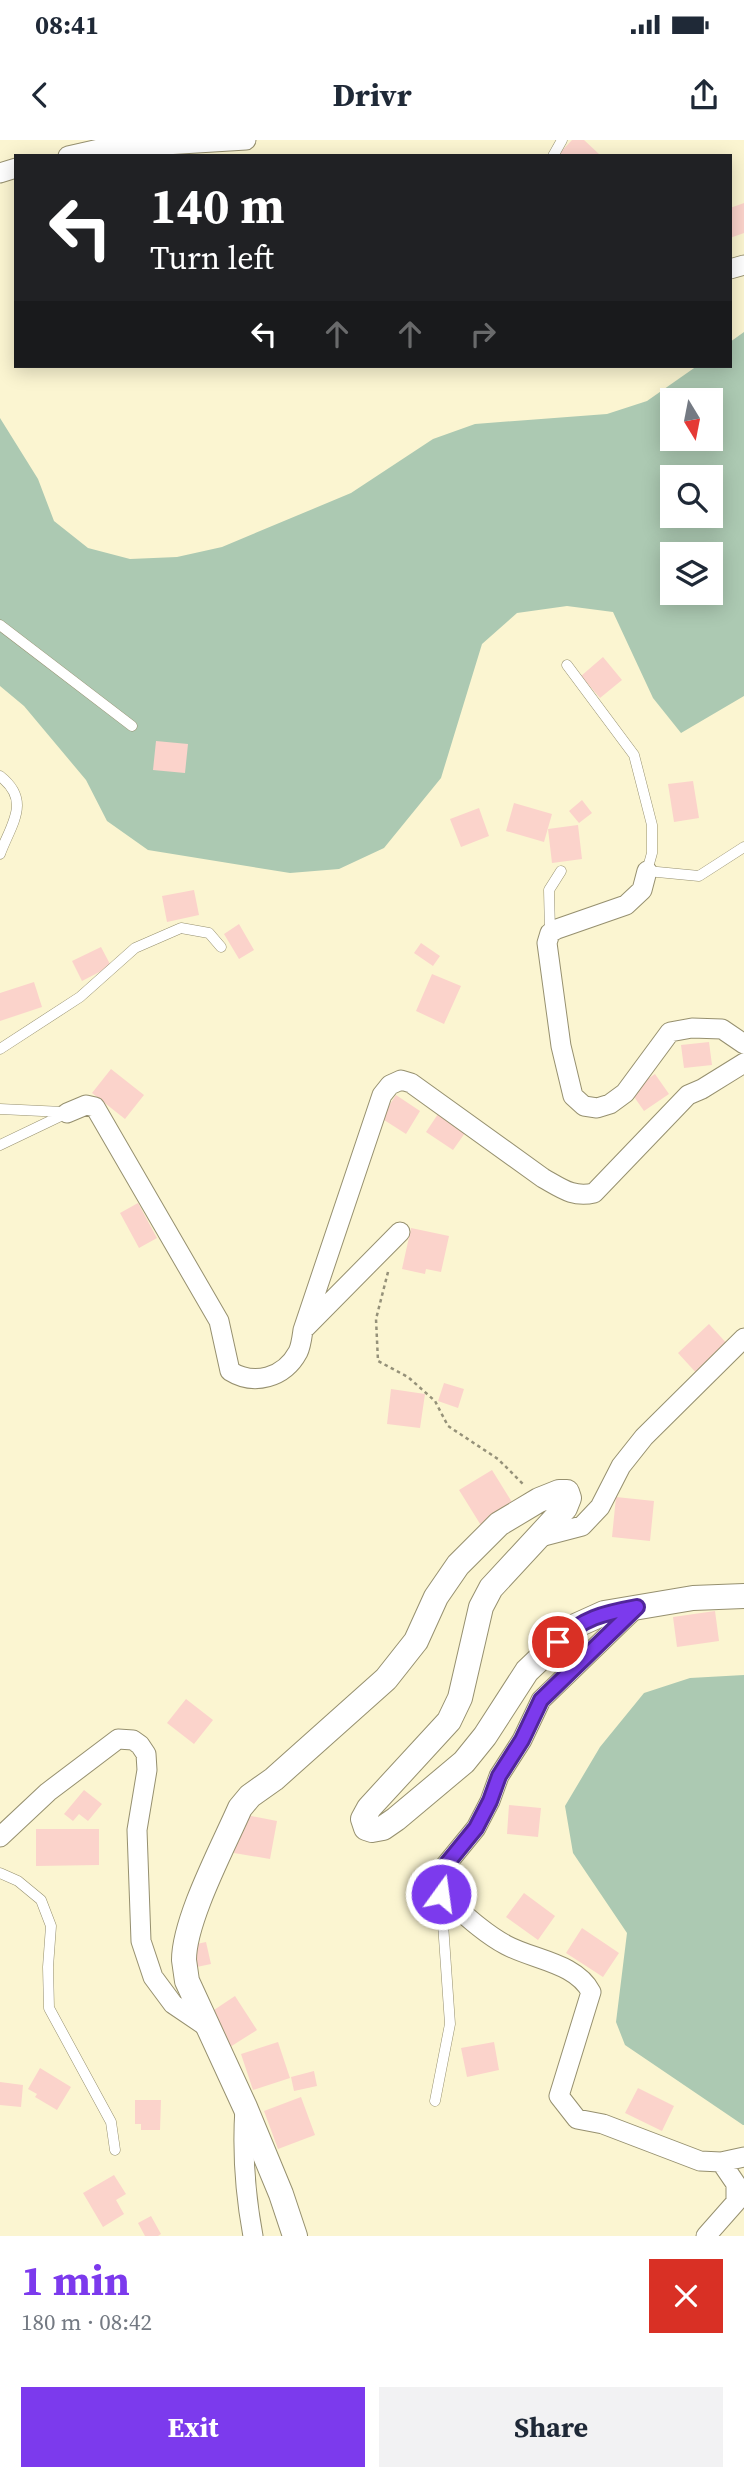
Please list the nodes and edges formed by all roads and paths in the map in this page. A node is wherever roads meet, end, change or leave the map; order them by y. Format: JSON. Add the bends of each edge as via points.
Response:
{"nodes":[{"id":1,"x":246,"y":140,"type":"edge"},
{"id":2,"x":77,"y":154,"type":"edge"},
{"id":3,"x":0,"y":625,"type":"edge"},
{"id":4,"x":567,"y":665,"type":"dead end"},
{"id":5,"x":132,"y":726,"type":"dead end"},
{"id":6,"x":0,"y":776,"type":"edge"},
{"id":7,"x":744,"y":847,"type":"edge"},
{"id":8,"x":0,"y":854,"type":"edge"},
{"id":9,"x":561,"y":871,"type":"dead end"},
{"id":10,"x":647,"y":871,"type":"junction"},
{"id":11,"x":550,"y":933,"type":"junction"},
{"id":12,"x":221,"y":947,"type":"dead end"},
{"id":13,"x":744,"y":1045,"type":"edge"},
{"id":14,"x":0,"y":1049,"type":"edge"},
{"id":15,"x":744,"y":1063,"type":"edge"},
{"id":16,"x":0,"y":1109,"type":"edge"},
{"id":17,"x":67,"y":1113,"type":"junction"},
{"id":18,"x":0,"y":1145,"type":"edge"},
{"id":19,"x":400,"y":1232,"type":"dead end"},
{"id":20,"x":390,"y":1265,"type":"dead end"},
{"id":21,"x":303,"y":1330,"type":"junction"},
{"id":22,"x":744,"y":1338,"type":"edge"},
{"id":23,"x":539,"y":1500,"type":"junction"},
{"id":24,"x":540,"y":1537,"type":"junction"},
{"id":25,"x":744,"y":1596,"type":"edge"},
{"id":26,"x":637,"y":1607,"type":"junction"},
{"id":27,"x":0,"y":1837,"type":"edge"},
{"id":28,"x":0,"y":1873,"type":"edge"},
{"id":29,"x":441,"y":1894,"type":"junction"},
{"id":30,"x":206,"y":2027,"type":"junction"},
{"id":31,"x":435,"y":2101,"type":"dead end"},
{"id":32,"x":246,"y":2107,"type":"junction"},
{"id":33,"x":115,"y":2150,"type":"dead end"},
{"id":34,"x":744,"y":2157,"type":"edge"},
{"id":35,"x":721,"y":2162,"type":"junction"},
{"id":36,"x":253,"y":2236,"type":"edge"},
{"id":37,"x":295,"y":2236,"type":"edge"},
{"id":38,"x":706,"y":2236,"type":"edge"}],
"edges":[{"from":1,"to":2,"type":"street"},
{"from":3,"to":5,"type":"lane"},
{"from":4,"to":10,"type":"lane","via":[[634,755],[652,825]]},
{"from":6,"to":8,"type":"lane","via":[[17,794],[19,808]]},
{"from":7,"to":10,"type":"lane","via":[[699,876]]},
{"from":9,"to":11,"type":"lane","via":[[550,890]]},
{"from":10,"to":11,"type":"street","via":[[642,890],[626,905]]},
{"from":11,"to":13,"type":"street","via":[[547,943],[561,1046],[573,1096],[584,1105],[597,1108],[625,1093],[670,1032],[722,1029]]},
{"from":12,"to":14,"type":"lane","via":[[209,933],[181,928],[135,948],[80,997]]},
{"from":15,"to":21,"type":"street","via":[[688,1095],[594,1193],[580,1196],[543,1178],[411,1083],[390,1084],[382,1094]]},
{"from":16,"to":17,"type":"lane"},
{"from":17,"to":18,"type":"lane"},
{"from":17,"to":21,"type":"street","via":[[86,1105],[95,1107],[219,1321],[230,1371],[243,1379],[271,1377],[299,1350]]},
{"from":19,"to":21,"type":"street"},
{"from":20,"to":23,"type":"path","via":[[376,1319],[378,1362],[408,1377],[435,1401],[449,1426],[498,1459]]},
{"from":22,"to":24,"type":"street","via":[[644,1437],[621,1466],[600,1507],[582,1526]]},
{"from":23,"to":24,"type":"street","via":[[559,1492],[567,1492],[569,1498]]},
{"from":23,"to":30,"type":"street","via":[[499,1524],[458,1565],[436,1597],[416,1641],[387,1679],[240,1808],[188,1935],[184,1959],[187,1981]]},
{"from":24,"to":26,"type":"street","via":[[500,1577],[481,1607],[460,1698],[449,1721],[369,1808],[363,1819],[366,1828],[383,1828],[464,1762],[527,1671],[573,1627],[604,1613]]},
{"from":25,"to":26,"type":"street"},
{"from":26,"to":29,"type":"street","via":[[541,1700],[476,1828],[445,1866]]},
{"from":27,"to":30,"type":"street","via":[[48,1792],[118,1740],[140,1745],[147,1770],[137,1830],[141,1941],[153,1977],[173,2004]]},
{"from":28,"to":33,"type":"lane","via":[[41,1900],[51,1926],[49,2008],[111,2122]]},
{"from":29,"to":31,"type":"lane","via":[[450,2024]]},
{"from":29,"to":35,"type":"street","via":[[506,1945],[585,1980],[591,1992],[559,2096],[577,2119],[604,2124],[700,2161]]},
{"from":30,"to":32,"type":"street"},
{"from":32,"to":36,"type":"street","via":[[245,2188]]},
{"from":32,"to":37,"type":"street"},
{"from":34,"to":35,"type":"street"},
{"from":35,"to":38,"type":"street","via":[[736,2184],[736,2202]]}]}
